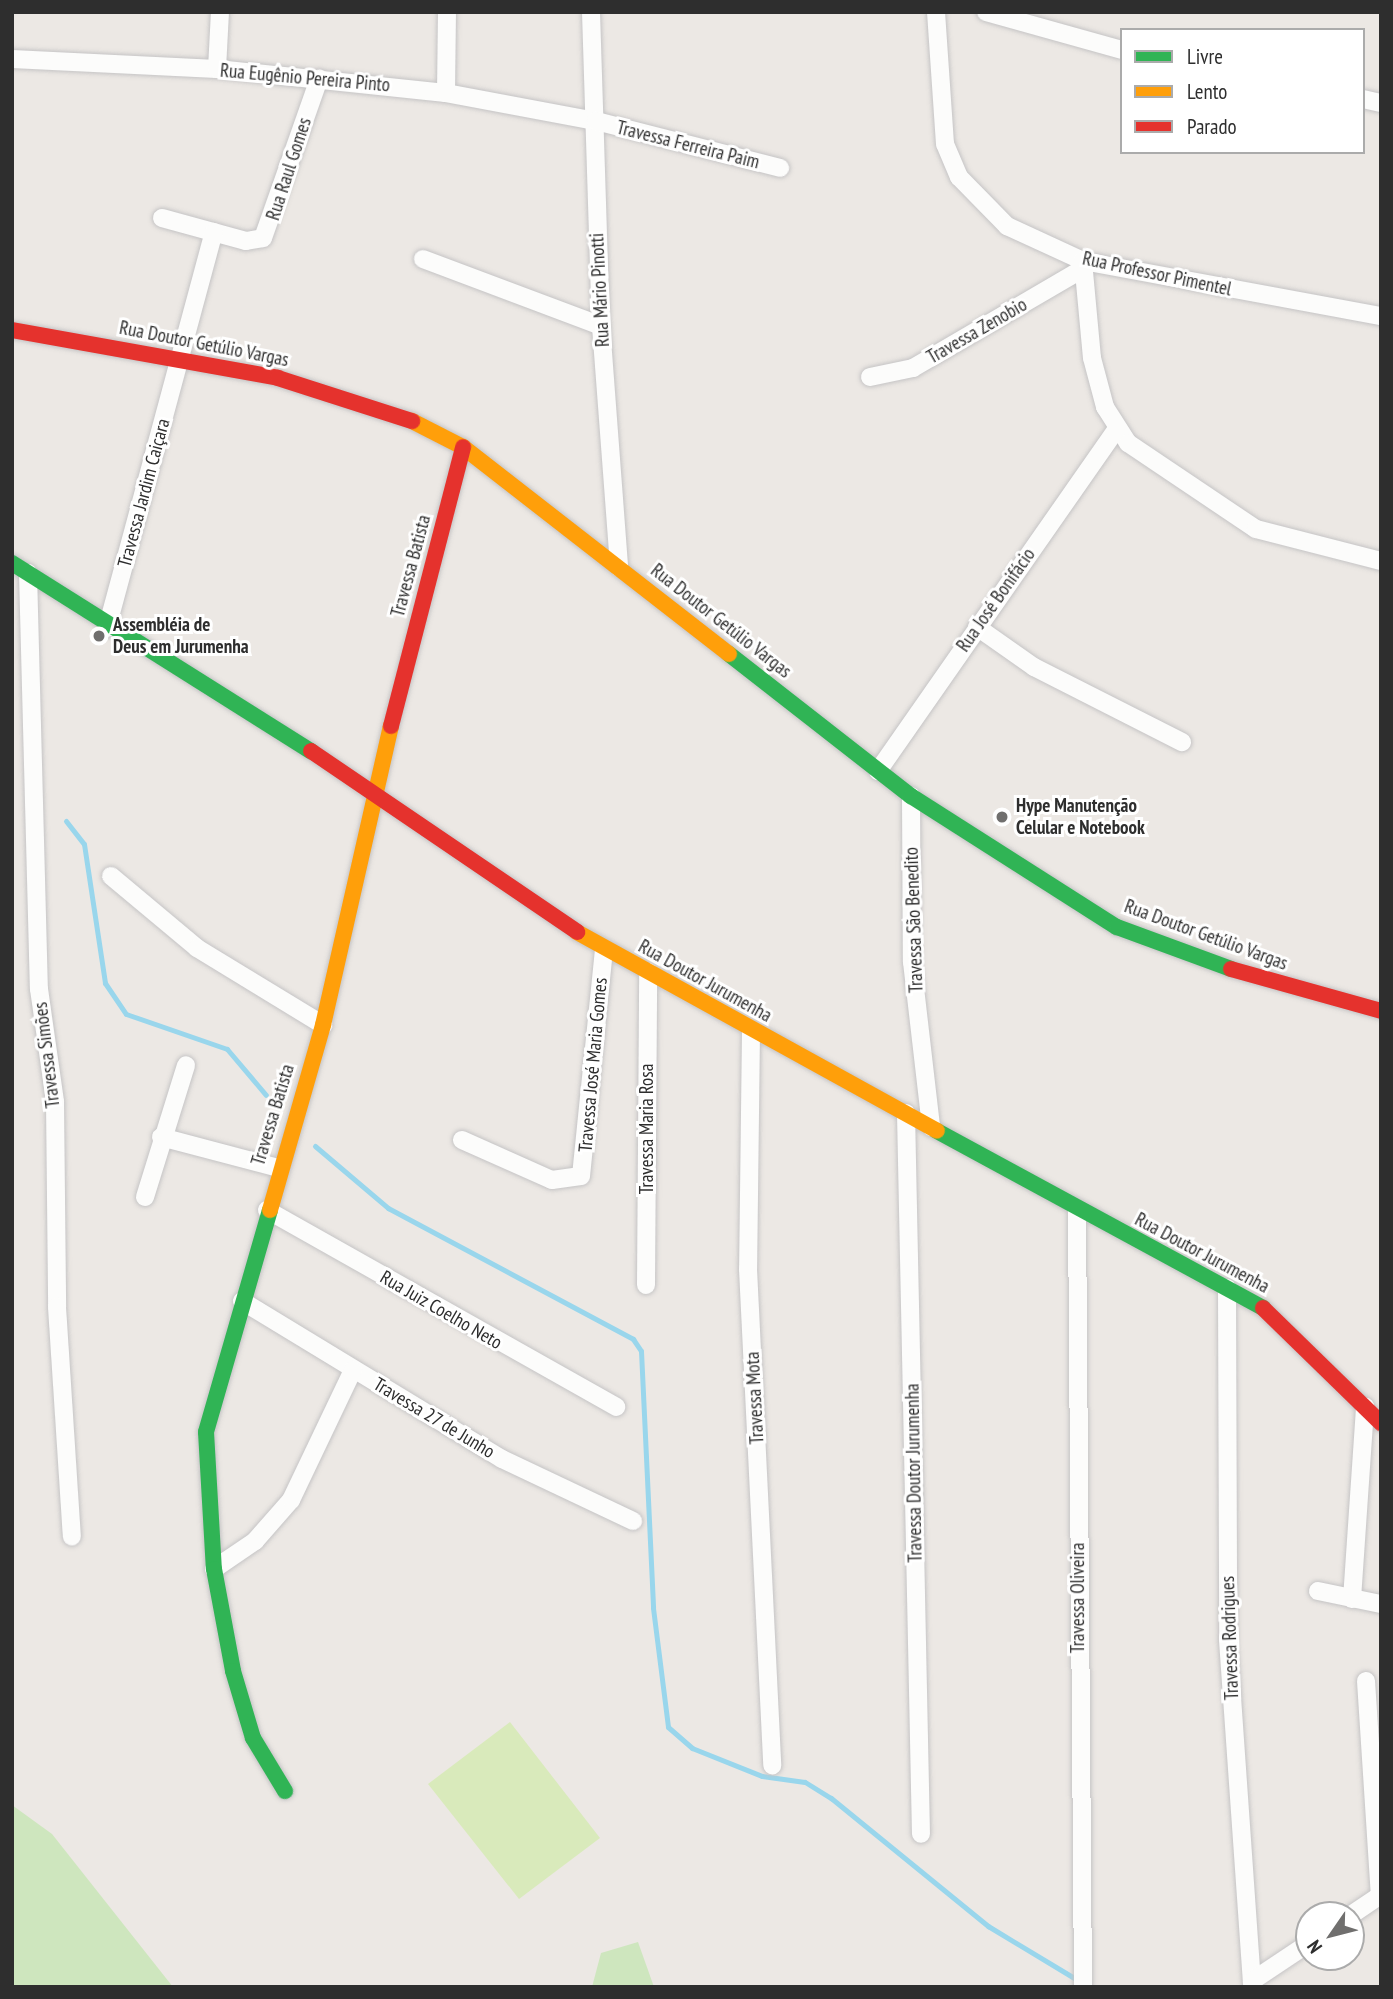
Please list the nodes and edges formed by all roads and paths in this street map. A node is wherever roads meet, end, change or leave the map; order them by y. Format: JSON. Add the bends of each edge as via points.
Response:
{"nodes":[{"id":1,"x":220,"y":12,"type":"edge"},
{"id":2,"x":447,"y":12,"type":"edge"},
{"id":3,"x":591,"y":12,"type":"edge"},
{"id":4,"x":936,"y":12,"type":"edge"},
{"id":5,"x":986,"y":12,"type":"edge"},
{"id":6,"x":1120,"y":49,"type":"edge"},
{"id":7,"x":12,"y":59,"type":"edge"},
{"id":8,"x":217,"y":69,"type":"junction"},
{"id":9,"x":319,"y":79,"type":"junction"},
{"id":10,"x":446,"y":93,"type":"junction"},
{"id":11,"x":596,"y":121,"type":"junction"},
{"id":12,"x":780,"y":168,"type":"dead end"},
{"id":13,"x":162,"y":218,"type":"dead end"},
{"id":14,"x":215,"y":232,"type":"junction"},
{"id":15,"x":423,"y":259,"type":"dead end"},
{"id":16,"x":1081,"y":266,"type":"junction"},
{"id":17,"x":1381,"y":316,"type":"edge"},
{"id":18,"x":601,"y":326,"type":"junction"},
{"id":19,"x":12,"y":330,"type":"edge"},
{"id":20,"x":181,"y":358,"type":"junction"},
{"id":21,"x":870,"y":377,"type":"dead end"},
{"id":22,"x":1116,"y":430,"type":"junction"},
{"id":23,"x":463,"y":447,"type":"junction"},
{"id":24,"x":1381,"y":561,"type":"edge"},
{"id":25,"x":12,"y":563,"type":"edge"},
{"id":26,"x":619,"y":567,"type":"junction"},
{"id":27,"x":28,"y":573,"type":"junction"},
{"id":28,"x":977,"y":627,"type":"junction"},
{"id":29,"x":107,"y":628,"type":"junction"},
{"id":30,"x":1181,"y":742,"type":"dead end"},
{"id":31,"x":878,"y":771,"type":"junction"},
{"id":32,"x":374,"y":791,"type":"junction"},
{"id":33,"x":911,"y":796,"type":"junction"},
{"id":34,"x":111,"y":876,"type":"dead end"},
{"id":35,"x":604,"y":951,"type":"junction"},
{"id":36,"x":648,"y":972,"type":"junction"},
{"id":37,"x":1381,"y":1011,"type":"edge"},
{"id":38,"x":323,"y":1025,"type":"junction"},
{"id":39,"x":751,"y":1031,"type":"junction"},
{"id":40,"x":186,"y":1065,"type":"dead end"},
{"id":41,"x":906,"y":1113,"type":"junction"},
{"id":42,"x":931,"y":1127,"type":"junction"},
{"id":43,"x":161,"y":1137,"type":"junction"},
{"id":44,"x":462,"y":1140,"type":"dead end"},
{"id":45,"x":278,"y":1168,"type":"junction"},
{"id":46,"x":145,"y":1197,"type":"dead end"},
{"id":47,"x":267,"y":1209,"type":"junction"},
{"id":48,"x":1077,"y":1210,"type":"junction"},
{"id":49,"x":646,"y":1285,"type":"dead end"},
{"id":50,"x":1227,"y":1288,"type":"junction"},
{"id":51,"x":242,"y":1301,"type":"junction"},
{"id":52,"x":353,"y":1370,"type":"junction"},
{"id":53,"x":1365,"y":1406,"type":"junction"},
{"id":54,"x":616,"y":1407,"type":"dead end"},
{"id":55,"x":1381,"y":1423,"type":"edge"},
{"id":56,"x":633,"y":1521,"type":"dead end"},
{"id":57,"x":72,"y":1537,"type":"dead end"},
{"id":58,"x":214,"y":1569,"type":"junction"},
{"id":59,"x":1318,"y":1591,"type":"dead end"},
{"id":60,"x":1352,"y":1599,"type":"junction"},
{"id":61,"x":1381,"y":1604,"type":"edge"},
{"id":62,"x":1366,"y":1681,"type":"dead end"},
{"id":63,"x":772,"y":1765,"type":"dead end"},
{"id":64,"x":285,"y":1791,"type":"dead end"},
{"id":65,"x":921,"y":1834,"type":"dead end"},
{"id":66,"x":1380,"y":1895,"type":"edge"},
{"id":67,"x":1365,"y":1905,"type":"edge"},
{"id":68,"x":1295,"y":1953,"type":"edge"},
{"id":69,"x":1083,"y":1983,"type":"edge"},
{"id":70,"x":1252,"y":1984,"type":"edge"}],
"edges":[{"from":1,"to":8,"type":"street"},
{"from":2,"to":10,"type":"street"},
{"from":3,"to":11,"type":"street","name":"Rua Mário Pinotti"},
{"from":4,"to":16,"type":"street","name":"Rua Professor Pimentel","via":[[939,107],[959,177],[1007,226]]},
{"from":5,"to":6,"type":"street"},
{"from":7,"to":8,"type":"street","name":"Rua Eugênio Pereira Pinto"},
{"from":8,"to":9,"type":"street","name":"Rua Eugênio Pereira Pinto"},
{"from":9,"to":10,"type":"street","name":"Rua Eugênio Pereira Pinto"},
{"from":9,"to":14,"type":"street","name":"Rua Raul Gomes","via":[[268,234],[257,241]]},
{"from":10,"to":11,"type":"street","name":"Rua Eugênio Pereira Pinto"},
{"from":11,"to":12,"type":"street","name":"Travessa Ferreira Paim"},
{"from":11,"to":18,"type":"street","name":"Rua Mário Pinotti"},
{"from":13,"to":14,"type":"street","name":"Rua Raul Gomes"},
{"from":14,"to":20,"type":"street","name":"Travessa Jardim Caiçara"},
{"from":15,"to":18,"type":"street"},
{"from":16,"to":17,"type":"street","name":"Rua Professor Pimentel"},
{"from":16,"to":21,"type":"street","name":"Travessa Zenobio","via":[[913,368]]},
{"from":16,"to":22,"type":"street","via":[[1092,358]]},
{"from":18,"to":26,"type":"street","name":"Rua Mário Pinotti"},
{"from":19,"to":20,"type":"main road","name":"Rua Doutor Getúlio Vargas"},
{"from":20,"to":23,"type":"main road","name":"Rua Doutor Getúlio Vargas","via":[[358,401]]},
{"from":20,"to":29,"type":"street","name":"Travessa Jardim Caiçara"},
{"from":22,"to":24,"type":"street","via":[[1154,463],[1256,529]]},
{"from":22,"to":28,"type":"street","name":"Rua José Bonifácio"},
{"from":23,"to":26,"type":"main road","name":"Rua Doutor Getúlio Vargas"},
{"from":23,"to":32,"type":"main road","name":"Travessa Batista"},
{"from":25,"to":27,"type":"main road","name":"Rua Doutor Jurumenha"},
{"from":26,"to":31,"type":"main road","name":"Rua Doutor Getúlio Vargas"},
{"from":27,"to":29,"type":"main road","name":"Rua Doutor Jurumenha"},
{"from":27,"to":57,"type":"street","name":"Travessa Simões","via":[[39,989],[55,1102],[57,1307]]},
{"from":28,"to":30,"type":"street","via":[[1034,667]]},
{"from":28,"to":31,"type":"street","name":"Rua José Bonifácio"},
{"from":29,"to":32,"type":"main road","name":"Rua Doutor Jurumenha"},
{"from":31,"to":33,"type":"main road","name":"Rua Doutor Getúlio Vargas"},
{"from":32,"to":35,"type":"main road","name":"Rua Doutor Jurumenha"},
{"from":32,"to":38,"type":"main road","name":"Travessa Batista"},
{"from":33,"to":37,"type":"main road","name":"Rua Doutor Getúlio Vargas","via":[[1116,927],[1256,978]]},
{"from":33,"to":42,"type":"street","name":"Travessa São Benedito","via":[[912,962]]},
{"from":34,"to":38,"type":"street","via":[[197,948]]},
{"from":35,"to":36,"type":"main road","name":"Rua Doutor Jurumenha"},
{"from":35,"to":44,"type":"street","name":"Travessa José Maria Gomes","via":[[581,1175],[552,1180]]},
{"from":36,"to":39,"type":"main road","name":"Rua Doutor Jurumenha"},
{"from":36,"to":49,"type":"street","name":"Travessa Maria Rosa"},
{"from":38,"to":45,"type":"main road","name":"Travessa Batista"},
{"from":39,"to":41,"type":"main road","name":"Rua Doutor Jurumenha"},
{"from":39,"to":63,"type":"street","name":"Travessa Mota","via":[[748,1269]]},
{"from":40,"to":43,"type":"street"},
{"from":41,"to":42,"type":"main road","name":"Rua Doutor Jurumenha"},
{"from":41,"to":65,"type":"street","name":"Travessa Doutor Jurumenha"},
{"from":42,"to":48,"type":"main road","name":"Rua Doutor Jurumenha"},
{"from":43,"to":45,"type":"street"},
{"from":43,"to":46,"type":"street"},
{"from":45,"to":47,"type":"main road","name":"Travessa Batista"},
{"from":47,"to":51,"type":"main road","name":"Travessa Batista"},
{"from":47,"to":54,"type":"street","name":"Rua Juiz Coelho Neto"},
{"from":48,"to":50,"type":"main road","name":"Rua Doutor Jurumenha"},
{"from":48,"to":69,"type":"street","name":"Travessa Oliveira"},
{"from":50,"to":53,"type":"main road","name":"Rua Doutor Jurumenha","via":[[1262,1307]]},
{"from":50,"to":70,"type":"street","name":"Travessa Rodrigues","via":[[1228,1640]]},
{"from":51,"to":52,"type":"street","name":"Travessa 27 de Junho"},
{"from":51,"to":58,"type":"main road","name":"Travessa Batista","via":[[206,1432]]},
{"from":52,"to":56,"type":"street","name":"Travessa 27 de Junho","via":[[502,1459]]},
{"from":52,"to":58,"type":"street","via":[[291,1500],[255,1541]]},
{"from":53,"to":55,"type":"main road","name":"Rua Doutor Jurumenha"},
{"from":53,"to":60,"type":"street"},
{"from":58,"to":64,"type":"main road","name":"Travessa Batista","via":[[241,1707]]},
{"from":59,"to":60,"type":"street"},
{"from":60,"to":61,"type":"street"},
{"from":62,"to":66,"type":"street"},
{"from":66,"to":67,"type":"street"},
{"from":68,"to":70,"type":"street"}]}
